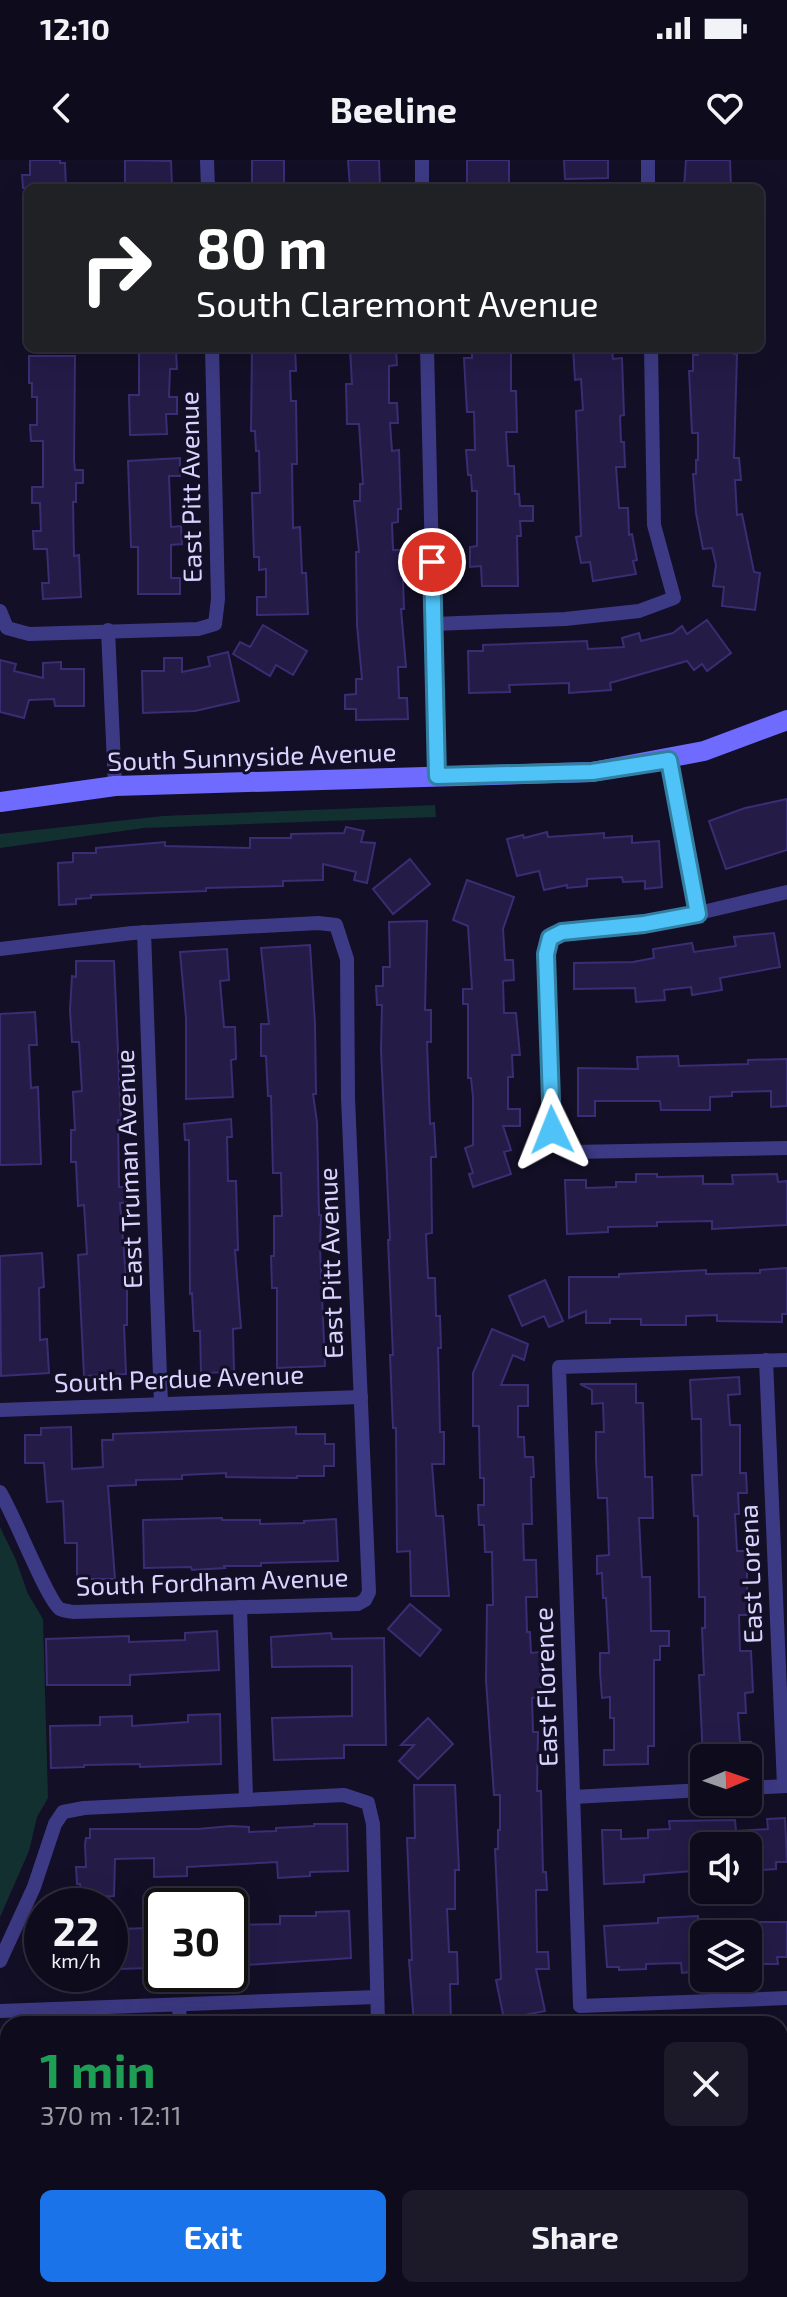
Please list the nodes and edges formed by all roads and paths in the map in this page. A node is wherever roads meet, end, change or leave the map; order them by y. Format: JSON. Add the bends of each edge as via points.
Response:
{"nodes":[{"id":1,"x":207,"y":160,"type":"edge"},
{"id":2,"x":422,"y":160,"type":"edge"},
{"id":3,"x":648,"y":160,"type":"edge"},
{"id":4,"x":208,"y":184,"type":"edge"},
{"id":5,"x":422,"y":184,"type":"edge"},
{"id":6,"x":648,"y":184,"type":"edge"},
{"id":7,"x":212,"y":352,"type":"edge"},
{"id":8,"x":427,"y":352,"type":"edge"},
{"id":9,"x":651,"y":352,"type":"edge"},
{"id":10,"x":0,"y":611,"type":"edge"},
{"id":11,"x":434,"y":624,"type":"junction"},
{"id":12,"x":108,"y":630,"type":"junction"},
{"id":13,"x":787,"y":720,"type":"edge"},
{"id":14,"x":669,"y":760,"type":"junction"},
{"id":15,"x":437,"y":776,"type":"junction"},
{"id":16,"x":115,"y":786,"type":"junction"},
{"id":17,"x":0,"y":802,"type":"edge"},
{"id":18,"x":787,"y":892,"type":"edge"},
{"id":19,"x":698,"y":914,"type":"junction"},
{"id":20,"x":144,"y":932,"type":"junction"},
{"id":21,"x":0,"y":949,"type":"edge"},
{"id":22,"x":787,"y":1148,"type":"edge"},
{"id":23,"x":766,"y":1360,"type":"junction"},
{"id":24,"x":787,"y":1360,"type":"edge"},
{"id":25,"x":361,"y":1397,"type":"junction"},
{"id":26,"x":161,"y":1404,"type":"junction"},
{"id":27,"x":0,"y":1410,"type":"edge"},
{"id":28,"x":0,"y":1492,"type":"edge"},
{"id":29,"x":365,"y":1600,"type":"joint"},
{"id":30,"x":240,"y":1607,"type":"junction"},
{"id":31,"x":785,"y":1786,"type":"edge"},
{"id":32,"x":762,"y":1787,"type":"edge"},
{"id":33,"x":690,"y":1791,"type":"edge"},
{"id":34,"x":573,"y":1797,"type":"junction"},
{"id":35,"x":246,"y":1798,"type":"junction"},
{"id":36,"x":0,"y":1961,"type":"edge"},
{"id":37,"x":377,"y":1997,"type":"junction"},
{"id":38,"x":787,"y":1998,"type":"edge"},
{"id":39,"x":179,"y":2006,"type":"junction"},
{"id":40,"x":0,"y":2011,"type":"edge"},
{"id":41,"x":180,"y":2016,"type":"edge"},
{"id":42,"x":378,"y":2016,"type":"edge"}],
"edges":[{"from":1,"to":4,"type":"street"},
{"from":2,"to":5,"type":"street"},
{"from":3,"to":6,"type":"street"},
{"from":7,"to":12,"type":"street","name":"East Pitt Avenue","via":[[215,624],[198,629]]},
{"from":8,"to":11,"type":"street"},
{"from":9,"to":11,"type":"street","via":[[654,525],[674,598],[639,611]]},
{"from":10,"to":12,"type":"street","via":[[7,628],[29,634]]},
{"from":11,"to":15,"type":"street"},
{"from":12,"to":16,"type":"street"},
{"from":13,"to":14,"type":"street","name":"South Sunnyside Avenue"},
{"from":14,"to":15,"type":"street","name":"South Sunnyside Avenue","via":[[592,772]]},
{"from":14,"to":19,"type":"street"},
{"from":15,"to":16,"type":"street","name":"South Sunnyside Avenue"},
{"from":16,"to":17,"type":"street","name":"South Sunnyside Avenue"},
{"from":18,"to":19,"type":"street"},
{"from":19,"to":22,"type":"street","via":[[562,932],[550,938],[546,954],[551,1116],[558,1146],[572,1152]]},
{"from":20,"to":21,"type":"street"},
{"from":20,"to":25,"type":"street","name":"East Pitt Avenue","via":[[336,925],[347,959]]},
{"from":20,"to":26,"type":"street","name":"East Truman Avenue"},
{"from":23,"to":24,"type":"street"},
{"from":23,"to":31,"type":"street","name":"East Lorena"},
{"from":23,"to":34,"type":"street","name":"East Florence","via":[[559,1367]]},
{"from":25,"to":26,"type":"street","name":"South Perdue Avenue"},
{"from":25,"to":29,"type":"street","name":"East Pitt Avenue","via":[[369,1592]]},
{"from":26,"to":27,"type":"street","name":"South Perdue Avenue"},
{"from":28,"to":30,"type":"street","name":"South Fordham Avenue","via":[[60,1609]]},
{"from":29,"to":30,"type":"street","name":"South Fordham Avenue"},
{"from":30,"to":35,"type":"street"},
{"from":31,"to":32,"type":"street"},
{"from":33,"to":34,"type":"street"},
{"from":34,"to":38,"type":"street","name":"East Florence","via":[[580,2006]]},
{"from":35,"to":36,"type":"street","via":[[63,1812]]},
{"from":35,"to":37,"type":"street","via":[[344,1795],[368,1803],[373,1824]]},
{"from":37,"to":39,"type":"street"},
{"from":37,"to":42,"type":"street"},
{"from":39,"to":40,"type":"street"},
{"from":39,"to":41,"type":"street"}]}
